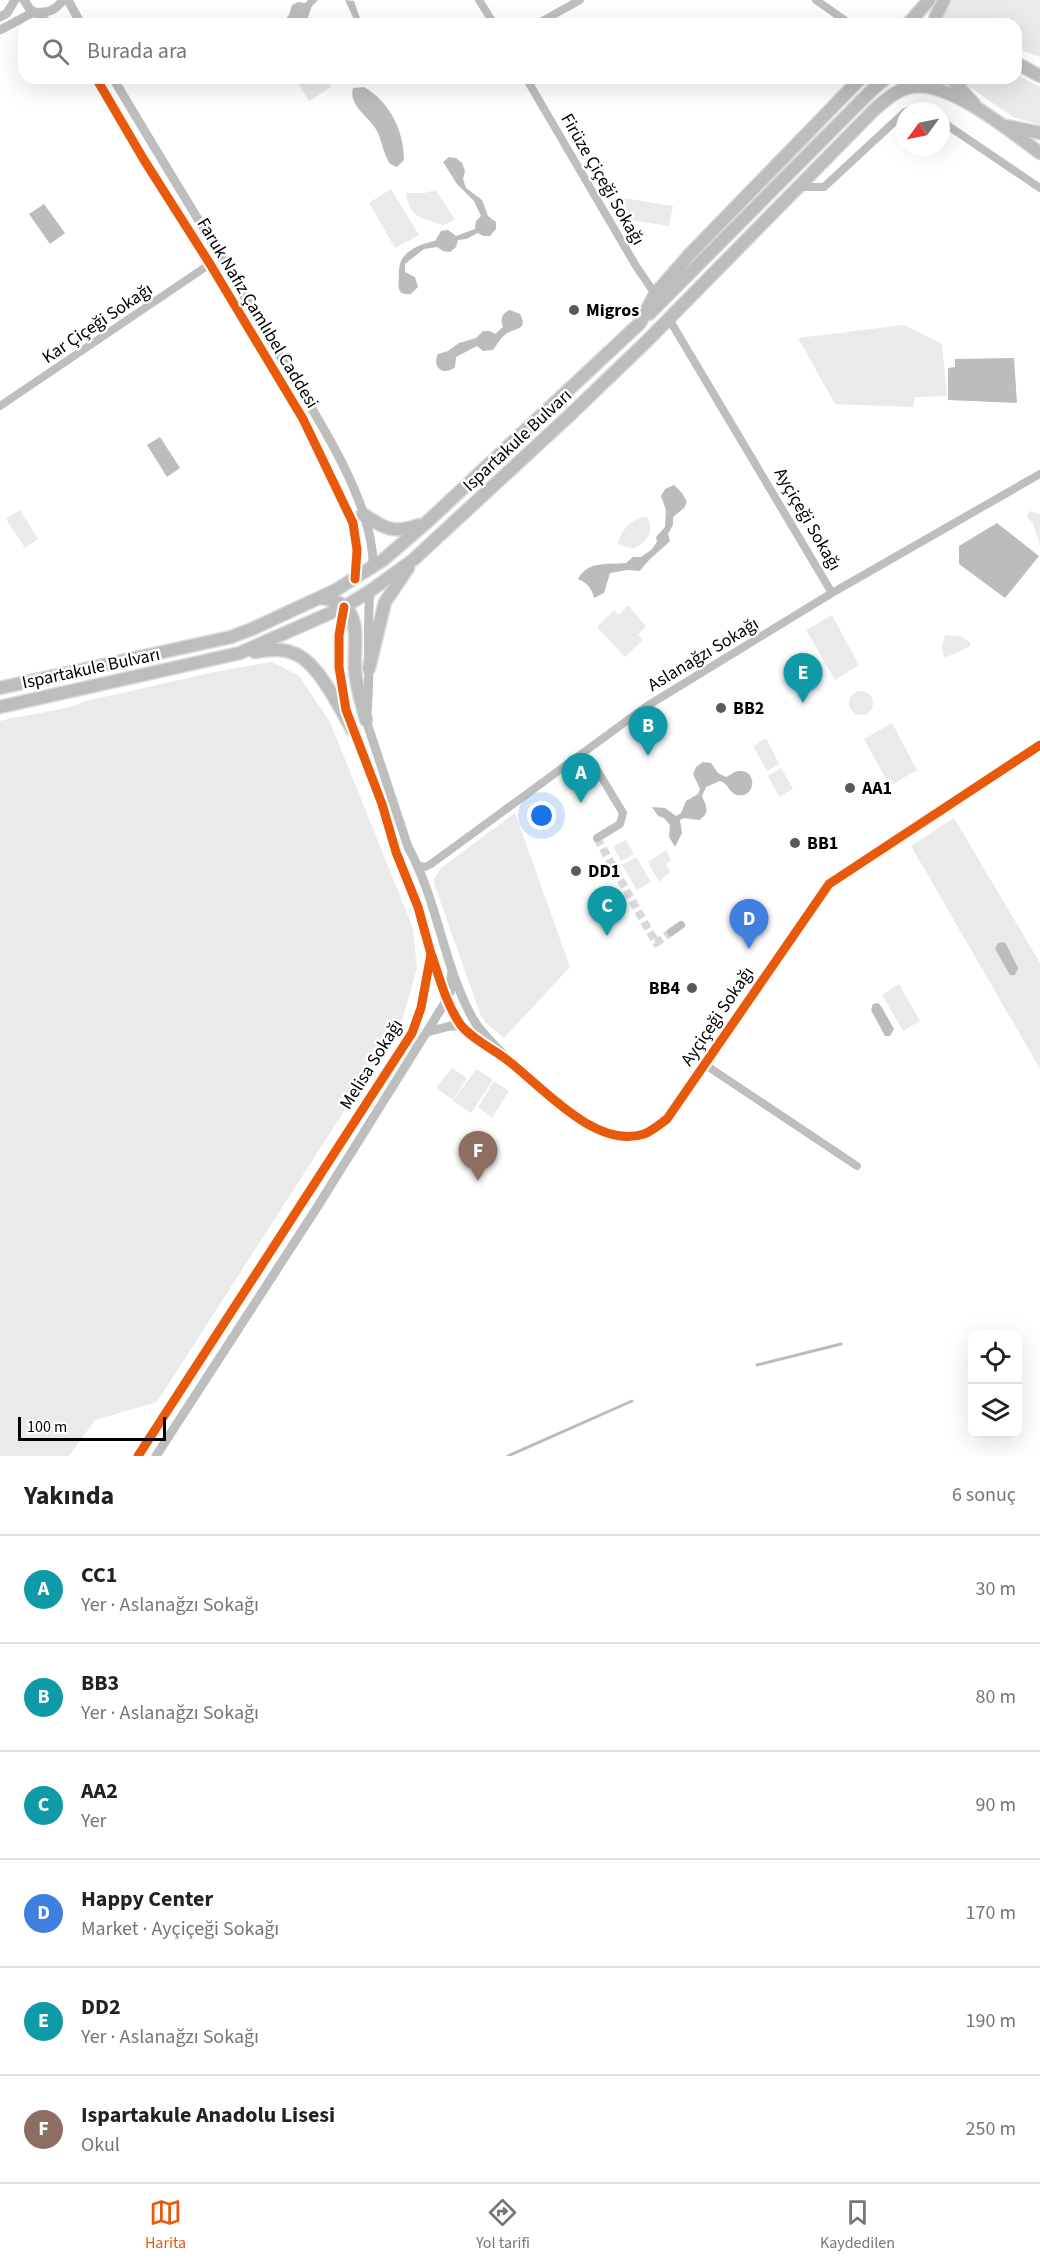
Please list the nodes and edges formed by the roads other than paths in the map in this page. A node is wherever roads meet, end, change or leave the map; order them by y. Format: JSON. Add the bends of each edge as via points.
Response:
{"nodes":[{"id":1,"x":15,"y":0,"type":"edge"},
{"id":2,"x":24,"y":0,"type":"edge"},
{"id":3,"x":63,"y":0,"type":"edge"},
{"id":4,"x":68,"y":0,"type":"edge"},
{"id":5,"x":479,"y":0,"type":"edge"},
{"id":6,"x":580,"y":0,"type":"edge"},
{"id":7,"x":816,"y":0,"type":"edge"},
{"id":8,"x":929,"y":0,"type":"edge"},
{"id":9,"x":944,"y":0,"type":"edge"},
{"id":10,"x":34,"y":12,"type":"junction"},
{"id":11,"x":0,"y":17,"type":"edge"},
{"id":12,"x":23,"y":18,"type":"edge"},
{"id":13,"x":42,"y":18,"type":"edge"},
{"id":14,"x":78,"y":18,"type":"edge"},
{"id":15,"x":490,"y":18,"type":"edge"},
{"id":16,"x":548,"y":18,"type":"edge"},
{"id":17,"x":842,"y":18,"type":"edge"},
{"id":18,"x":913,"y":18,"type":"edge"},
{"id":19,"x":936,"y":18,"type":"edge"},
{"id":20,"x":18,"y":20,"type":"edge"},
{"id":21,"x":0,"y":30,"type":"edge"},
{"id":22,"x":1022,"y":66,"type":"edge"},
{"id":23,"x":1040,"y":76,"type":"edge"},
{"id":24,"x":100,"y":84,"type":"edge"},
{"id":25,"x":117,"y":84,"type":"edge"},
{"id":26,"x":530,"y":84,"type":"edge"},
{"id":27,"x":855,"y":84,"type":"edge"},
{"id":28,"x":879,"y":84,"type":"edge"},
{"id":29,"x":957,"y":84,"type":"edge"},
{"id":30,"x":976,"y":109,"type":"junction"},
{"id":31,"x":896,"y":122,"type":"edge"},
{"id":32,"x":998,"y":123,"type":"junction"},
{"id":33,"x":950,"y":128,"type":"edge"},
{"id":34,"x":1040,"y":133,"type":"edge"},
{"id":35,"x":1040,"y":153,"type":"edge"},
{"id":36,"x":799,"y":187,"type":"junction"},
{"id":37,"x":1040,"y":188,"type":"edge"},
{"id":38,"x":216,"y":248,"type":"junction"},
{"id":39,"x":204,"y":255,"type":"junction"},
{"id":40,"x":210,"y":264,"type":"junction"},
{"id":41,"x":228,"y":267,"type":"junction"},
{"id":42,"x":216,"y":274,"type":"junction"},
{"id":43,"x":655,"y":294,"type":"junction"},
{"id":44,"x":669,"y":319,"type":"junction"},
{"id":45,"x":640,"y":322,"type":"junction"},
{"id":46,"x":0,"y":406,"type":"edge"},
{"id":47,"x":1040,"y":474,"type":"edge"},
{"id":48,"x":363,"y":514,"type":"junction"},
{"id":49,"x":426,"y":523,"type":"junction"},
{"id":50,"x":413,"y":560,"type":"junction"},
{"id":51,"x":373,"y":566,"type":"junction"},
{"id":52,"x":355,"y":579,"type":"junction"},
{"id":53,"x":370,"y":591,"type":"junction"},
{"id":54,"x":832,"y":593,"type":"junction"},
{"id":55,"x":321,"y":598,"type":"junction"},
{"id":56,"x":345,"y":607,"type":"junction"},
{"id":57,"x":230,"y":656,"type":"junction"},
{"id":58,"x":369,"y":668,"type":"junction"},
{"id":59,"x":0,"y":688,"type":"edge"},
{"id":60,"x":0,"y":707,"type":"edge"},
{"id":61,"x":366,"y":720,"type":"junction"},
{"id":62,"x":353,"y":731,"type":"junction"},
{"id":63,"x":1040,"y":745,"type":"edge"},
{"id":64,"x":594,"y":765,"type":"dead end"},
{"id":65,"x":597,"y":838,"type":"dead end"},
{"id":66,"x":418,"y":865,"type":"junction"},
{"id":67,"x":681,"y":925,"type":"dead end"},
{"id":68,"x":671,"y":932,"type":"tunnel mouth"},
{"id":69,"x":431,"y":954,"type":"junction"},
{"id":70,"x":452,"y":969,"type":"junction"},
{"id":71,"x":446,"y":1001,"type":"junction"},
{"id":72,"x":462,"y":1026,"type":"junction"},
{"id":73,"x":427,"y":1032,"type":"junction"},
{"id":74,"x":509,"y":1061,"type":"junction"},
{"id":75,"x":704,"y":1064,"type":"junction"},
{"id":76,"x":857,"y":1166,"type":"dead end"},
{"id":77,"x":138,"y":1456,"type":"edge"},
{"id":78,"x":156,"y":1456,"type":"edge"}],
"edges":[{"from":1,"to":11,"type":"street"},
{"from":2,"to":10,"type":"street"},
{"from":3,"to":10,"type":"street","via":[[53,11]]},
{"from":4,"to":14,"type":"street"},
{"from":5,"to":15,"type":"street"},
{"from":6,"to":16,"type":"street"},
{"from":7,"to":17,"type":"street"},
{"from":8,"to":18,"type":"main road"},
{"from":9,"to":19,"type":"main road"},
{"from":10,"to":12,"type":"street"},
{"from":10,"to":13,"type":"street"},
{"from":20,"to":21,"type":"street"},
{"from":22,"to":23,"type":"main road"},
{"from":24,"to":39,"type":"street","name":"Faruk Nafız Çamlıbel Caddesi"},
{"from":25,"to":38,"type":"street","name":"Faruk Nafız Çamlıbel Caddesi"},
{"from":26,"to":43,"type":"street","name":"Firüze Çiçeği Sokağı"},
{"from":27,"to":43,"type":"main road","name":"Ispartakule Bulvarı"},
{"from":28,"to":45,"type":"main road"},
{"from":29,"to":30,"type":"main road"},
{"from":30,"to":32,"type":"main road","name":"Ispartakule Bulvarı"},
{"from":30,"to":36,"type":"main road","name":"Ispartakule Bulvarı","via":[[957,97],[929,88],[899,91],[873,111]]},
{"from":31,"to":36,"type":"street","via":[[824,187]]},
{"from":32,"to":34,"type":"main road"},
{"from":32,"to":35,"type":"main road","name":"Ispartakule Bulvarı"},
{"from":33,"to":37,"type":"street"},
{"from":36,"to":44,"type":"main road","name":"Ispartakule Bulvarı"},
{"from":38,"to":39,"type":"street"},
{"from":38,"to":41,"type":"street","name":"Faruk Nafız Çamlıbel Caddesi"},
{"from":39,"to":40,"type":"street","name":"Faruk Nafız Çamlıbel Caddesi"},
{"from":40,"to":42,"type":"street","name":"Faruk Nafız Çamlıbel Caddesi"},
{"from":40,"to":46,"type":"street","name":"Kar Çiçeği Sokağı"},
{"from":41,"to":42,"type":"street"},
{"from":41,"to":48,"type":"street","name":"Faruk Nafız Çamlıbel Caddesi","via":[[335,451]]},
{"from":42,"to":52,"type":"street","name":"Faruk Nafız Çamlıbel Caddesi","via":[[303,419],[346,505],[356,535]]},
{"from":43,"to":45,"type":"main road","name":"Ispartakule Bulvarı"},
{"from":44,"to":50,"type":"main road","name":"Ispartakule Bulvarı"},
{"from":44,"to":54,"type":"street","name":"Ayçiçeği Sokağı"},
{"from":45,"to":49,"type":"main road","name":"Ispartakule Bulvarı"},
{"from":47,"to":54,"type":"street","name":"Ayçiçeği Sokağı"},
{"from":48,"to":49,"type":"main road","via":[[392,530]]},
{"from":48,"to":51,"type":"street","name":"Faruk Nafız Çamlıbel Caddesi"},
{"from":49,"to":51,"type":"main road","name":"Ispartakule Bulvarı"},
{"from":50,"to":53,"type":"main road","name":"Ispartakule Bulvarı"},
{"from":50,"to":58,"type":"main road","via":[[385,602]]},
{"from":51,"to":52,"type":"main road","name":"Ispartakule Bulvarı"},
{"from":51,"to":53,"type":"main road"},
{"from":52,"to":55,"type":"main road","name":"Ispartakule Bulvarı"},
{"from":52,"to":56,"type":"main road"},
{"from":53,"to":56,"type":"main road","name":"Ispartakule Bulvarı"},
{"from":53,"to":58,"type":"street"},
{"from":54,"to":66,"type":"street","name":"Aslanağzı Sokağı","via":[[647,706],[431,864]]},
{"from":55,"to":56,"type":"main road"},
{"from":55,"to":59,"type":"main road","name":"Ispartakule Bulvarı","via":[[231,637]]},
{"from":56,"to":57,"type":"main road","name":"Ispartakule Bulvarı"},
{"from":56,"to":61,"type":"main road","via":[[356,625],[355,671]]},
{"from":56,"to":62,"type":"street","name":"Melisa Sokağı","via":[[339,635],[339,667]]},
{"from":57,"to":60,"type":"main road","name":"Ispartakule Bulvarı"},
{"from":57,"to":62,"type":"main road","via":[[276,649],[299,655],[318,674]]},
{"from":58,"to":61,"type":"street"},
{"from":61,"to":66,"type":"street","via":[[408,848]]},
{"from":62,"to":69,"type":"street","name":"Melisa Sokağı","via":[[382,804]]},
{"from":63,"to":75,"type":"street","name":"Ayçiçeği Sokağı","via":[[829,884]]},
{"from":64,"to":65,"type":"street","via":[[623,813],[620,824]]},
{"from":66,"to":70,"type":"street"},
{"from":67,"to":68,"type":"street"},
{"from":69,"to":71,"type":"street","name":"Ayçiçeği Sokağı"},
{"from":69,"to":77,"type":"street","name":"Melisa Sokağı","via":[[412,1033]]},
{"from":70,"to":71,"type":"street"},
{"from":70,"to":74,"type":"street","name":"Ayçiçeği Sokağı","via":[[473,1019]]},
{"from":71,"to":72,"type":"street","name":"Ayçiçeği Sokağı"},
{"from":71,"to":73,"type":"street","name":"Melisa Sokağı"},
{"from":72,"to":73,"type":"street"},
{"from":72,"to":74,"type":"street","name":"Ayçiçeği Sokağı"},
{"from":73,"to":78,"type":"street","name":"Melisa Sokağı"},
{"from":74,"to":75,"type":"street","name":"Ayçiçeği Sokağı","via":[[585,1124],[625,1136],[643,1134],[667,1119]]},
{"from":75,"to":76,"type":"street"}]}
